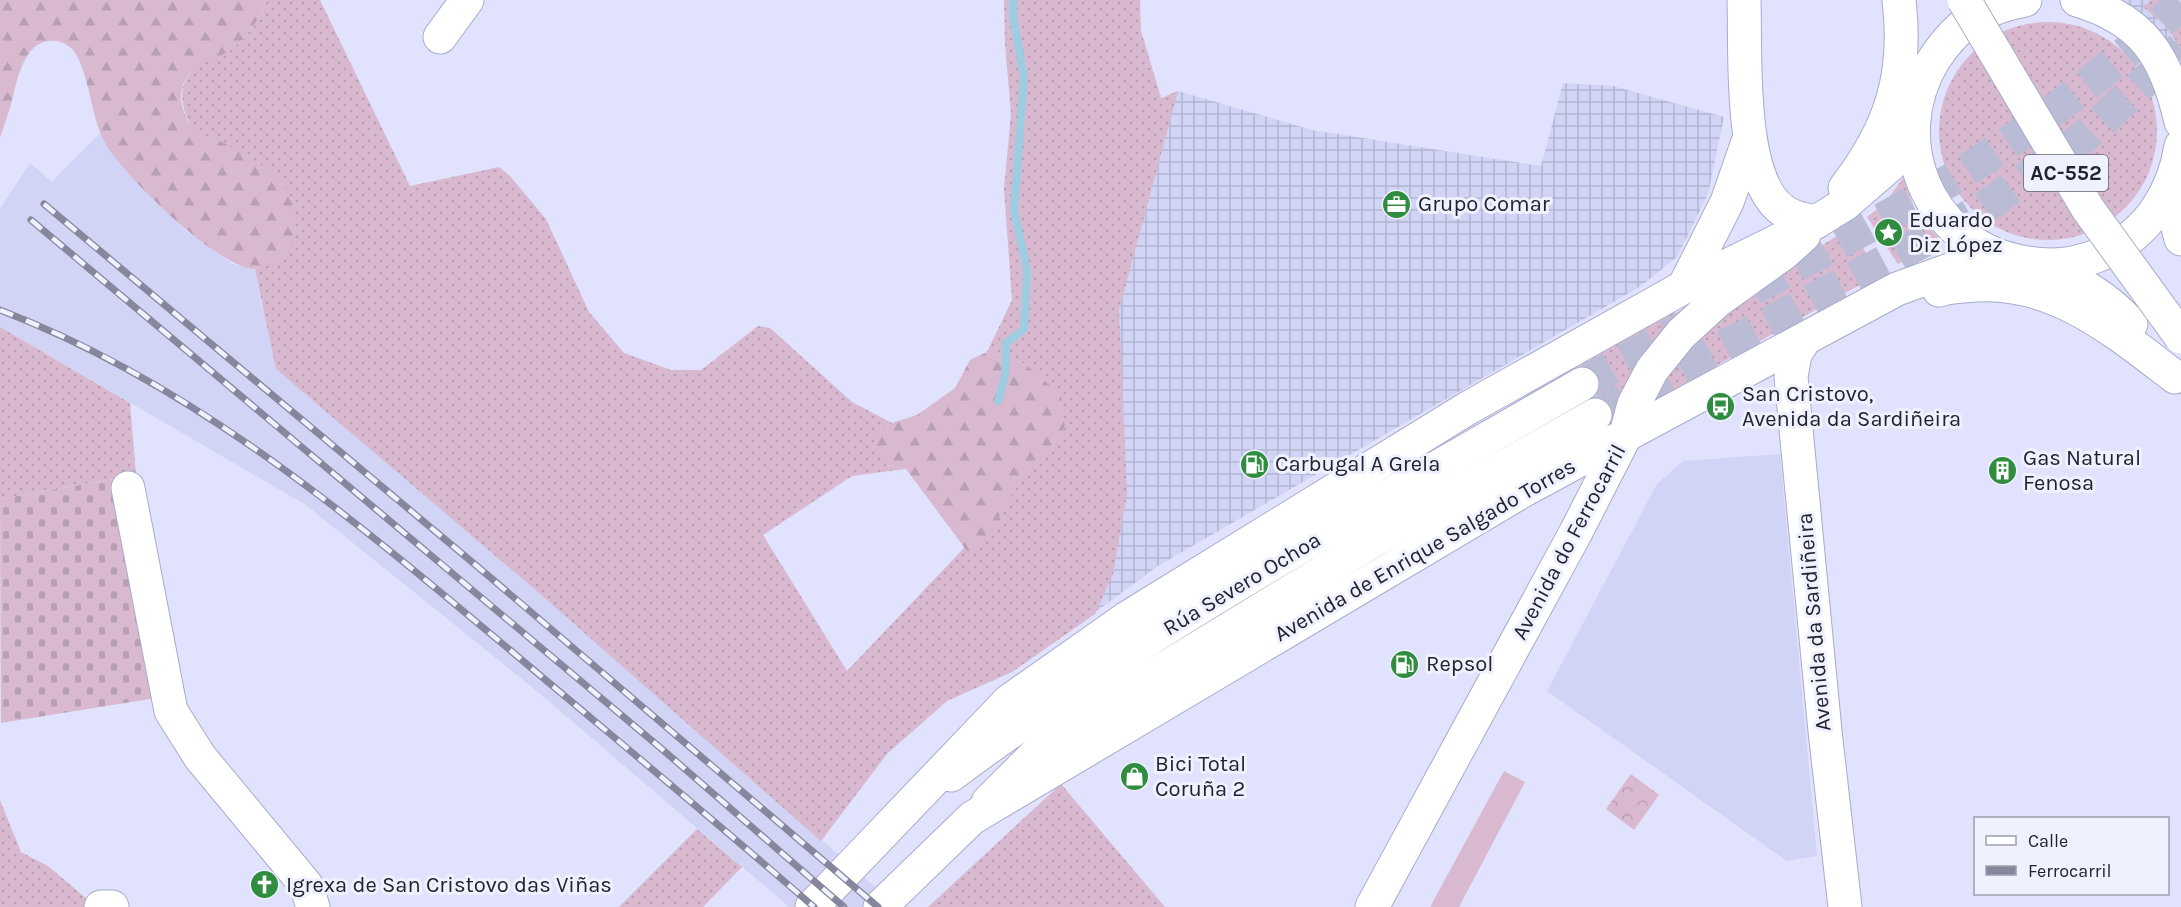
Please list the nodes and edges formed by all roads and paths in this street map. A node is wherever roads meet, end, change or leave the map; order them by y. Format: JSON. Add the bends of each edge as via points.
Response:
{"nodes":[{"id":1,"x":467,"y":0,"type":"edge"},
{"id":2,"x":1744,"y":0,"type":"edge"},
{"id":3,"x":1899,"y":0,"type":"edge"},
{"id":4,"x":1920,"y":0,"type":"edge"},
{"id":5,"x":1964,"y":0,"type":"edge"},
{"id":6,"x":1984,"y":0,"type":"edge"},
{"id":7,"x":2025,"y":0,"type":"edge"},
{"id":8,"x":2089,"y":1,"type":"edge"},
{"id":9,"x":440,"y":38,"type":"dead end"},
{"id":10,"x":1919,"y":88,"type":"junction"},
{"id":11,"x":1913,"y":122,"type":"junction"},
{"id":12,"x":2181,"y":122,"type":"edge"},
{"id":13,"x":1749,"y":139,"type":"junction"},
{"id":14,"x":2181,"y":146,"type":"edge"},
{"id":15,"x":2174,"y":179,"type":"junction"},
{"id":16,"x":1816,"y":222,"type":"junction"},
{"id":17,"x":2181,"y":239,"type":"edge"},
{"id":18,"x":2007,"y":258,"type":"junction"},
{"id":19,"x":2040,"y":266,"type":"junction"},
{"id":20,"x":1684,"y":287,"type":"junction"},
{"id":21,"x":2181,"y":308,"type":"edge"},
{"id":22,"x":2181,"y":337,"type":"edge"},
{"id":23,"x":1804,"y":340,"type":"junction"},
{"id":24,"x":2178,"y":380,"type":"edge"},
{"id":25,"x":1581,"y":384,"type":"tunnel mouth"},
{"id":26,"x":1595,"y":415,"type":"tunnel mouth"},
{"id":27,"x":1626,"y":435,"type":"junction"},
{"id":28,"x":128,"y":488,"type":"dead end"},
{"id":29,"x":915,"y":801,"type":"junction"},
{"id":30,"x":972,"y":818,"type":"junction"},
{"id":31,"x":101,"y":907,"type":"edge"},
{"id":32,"x":112,"y":907,"type":"edge"},
{"id":33,"x":313,"y":907,"type":"edge"},
{"id":34,"x":812,"y":907,"type":"edge"},
{"id":35,"x":880,"y":907,"type":"edge"},
{"id":36,"x":1372,"y":907,"type":"edge"},
{"id":37,"x":1845,"y":907,"type":"edge"}],
"edges":[{"from":1,"to":9,"type":"main road"},
{"from":2,"to":13,"type":"main road"},
{"from":3,"to":16,"type":"main road","via":[[1903,57],[1891,105],[1868,158]]},
{"from":4,"to":10,"type":"main road","via":[[1925,38]]},
{"from":5,"to":22,"type":"main road","number":"AC-552","bridge":true,"via":[[2088,209]]},
{"from":6,"to":21,"type":"main road","number":"AC-552","via":[[2105,199]]},
{"from":7,"to":10,"type":"main road","via":[[1977,16],[1958,31],[1940,51]]},
{"from":8,"to":12,"type":"main road","via":[[2137,31],[2154,51],[2169,74]]},
{"from":10,"to":11,"type":"main road"},
{"from":11,"to":16,"type":"main road","via":[[1890,165],[1845,204]]},
{"from":11,"to":18,"type":"main road","via":[[1922,182],[1935,204],[1952,227],[1978,248]]},
{"from":13,"to":16,"type":"main road","via":[[1758,175],[1769,194],[1784,212]]},
{"from":13,"to":20,"type":"main road","via":[[1728,202]]},
{"from":14,"to":15,"type":"main road"},
{"from":15,"to":17,"type":"main road"},
{"from":15,"to":19,"type":"main road","via":[[2141,230],[2117,247],[2072,265]]},
{"from":16,"to":20,"type":"main road"},
{"from":16,"to":27,"type":"main road","name":"Avenida do Ferrocarril","via":[[1784,253],[1717,301],[1681,334],[1647,378],[1634,404]]},
{"from":18,"to":19,"type":"main road"},
{"from":18,"to":23,"type":"main road","name":"Avenida de Enrique Salgado Torres","via":[[1969,263],[1897,289]]},
{"from":19,"to":24,"type":"main road","via":[[2098,292],[2139,332]]},
{"from":20,"to":29,"type":"main road","via":[[1467,408],[1109,630],[1009,701]]},
{"from":23,"to":24,"type":"main road","via":[[1946,287],[1993,284],[2038,292],[2081,309]]},
{"from":23,"to":27,"type":"main road","name":"Avenida de Enrique Salgado Torres"},
{"from":23,"to":37,"type":"main road","name":"Avenida da Sardiñeira","via":[[1795,354],[1791,377]]},
{"from":25,"to":29,"type":"main road","name":"Rúa Severo Ochoa","via":[[1353,516],[1122,657],[1022,722]]},
{"from":26,"to":30,"type":"main road","name":"Rúa Severo Ochoa","via":[[1370,543],[1142,682],[1044,746]]},
{"from":27,"to":30,"type":"main road","name":"Avenida de Enrique Salgado Torres","via":[[1471,520]]},
{"from":27,"to":36,"type":"main road","name":"Avenida do Ferrocarril"},
{"from":28,"to":33,"type":"main road","via":[[171,711],[200,757],[306,885]]},
{"from":29,"to":34,"type":"main road"},
{"from":30,"to":35,"type":"main road","name":"Avenida de Enrique Salgado Torres"},
{"from":31,"to":32,"type":"main road"}]}
